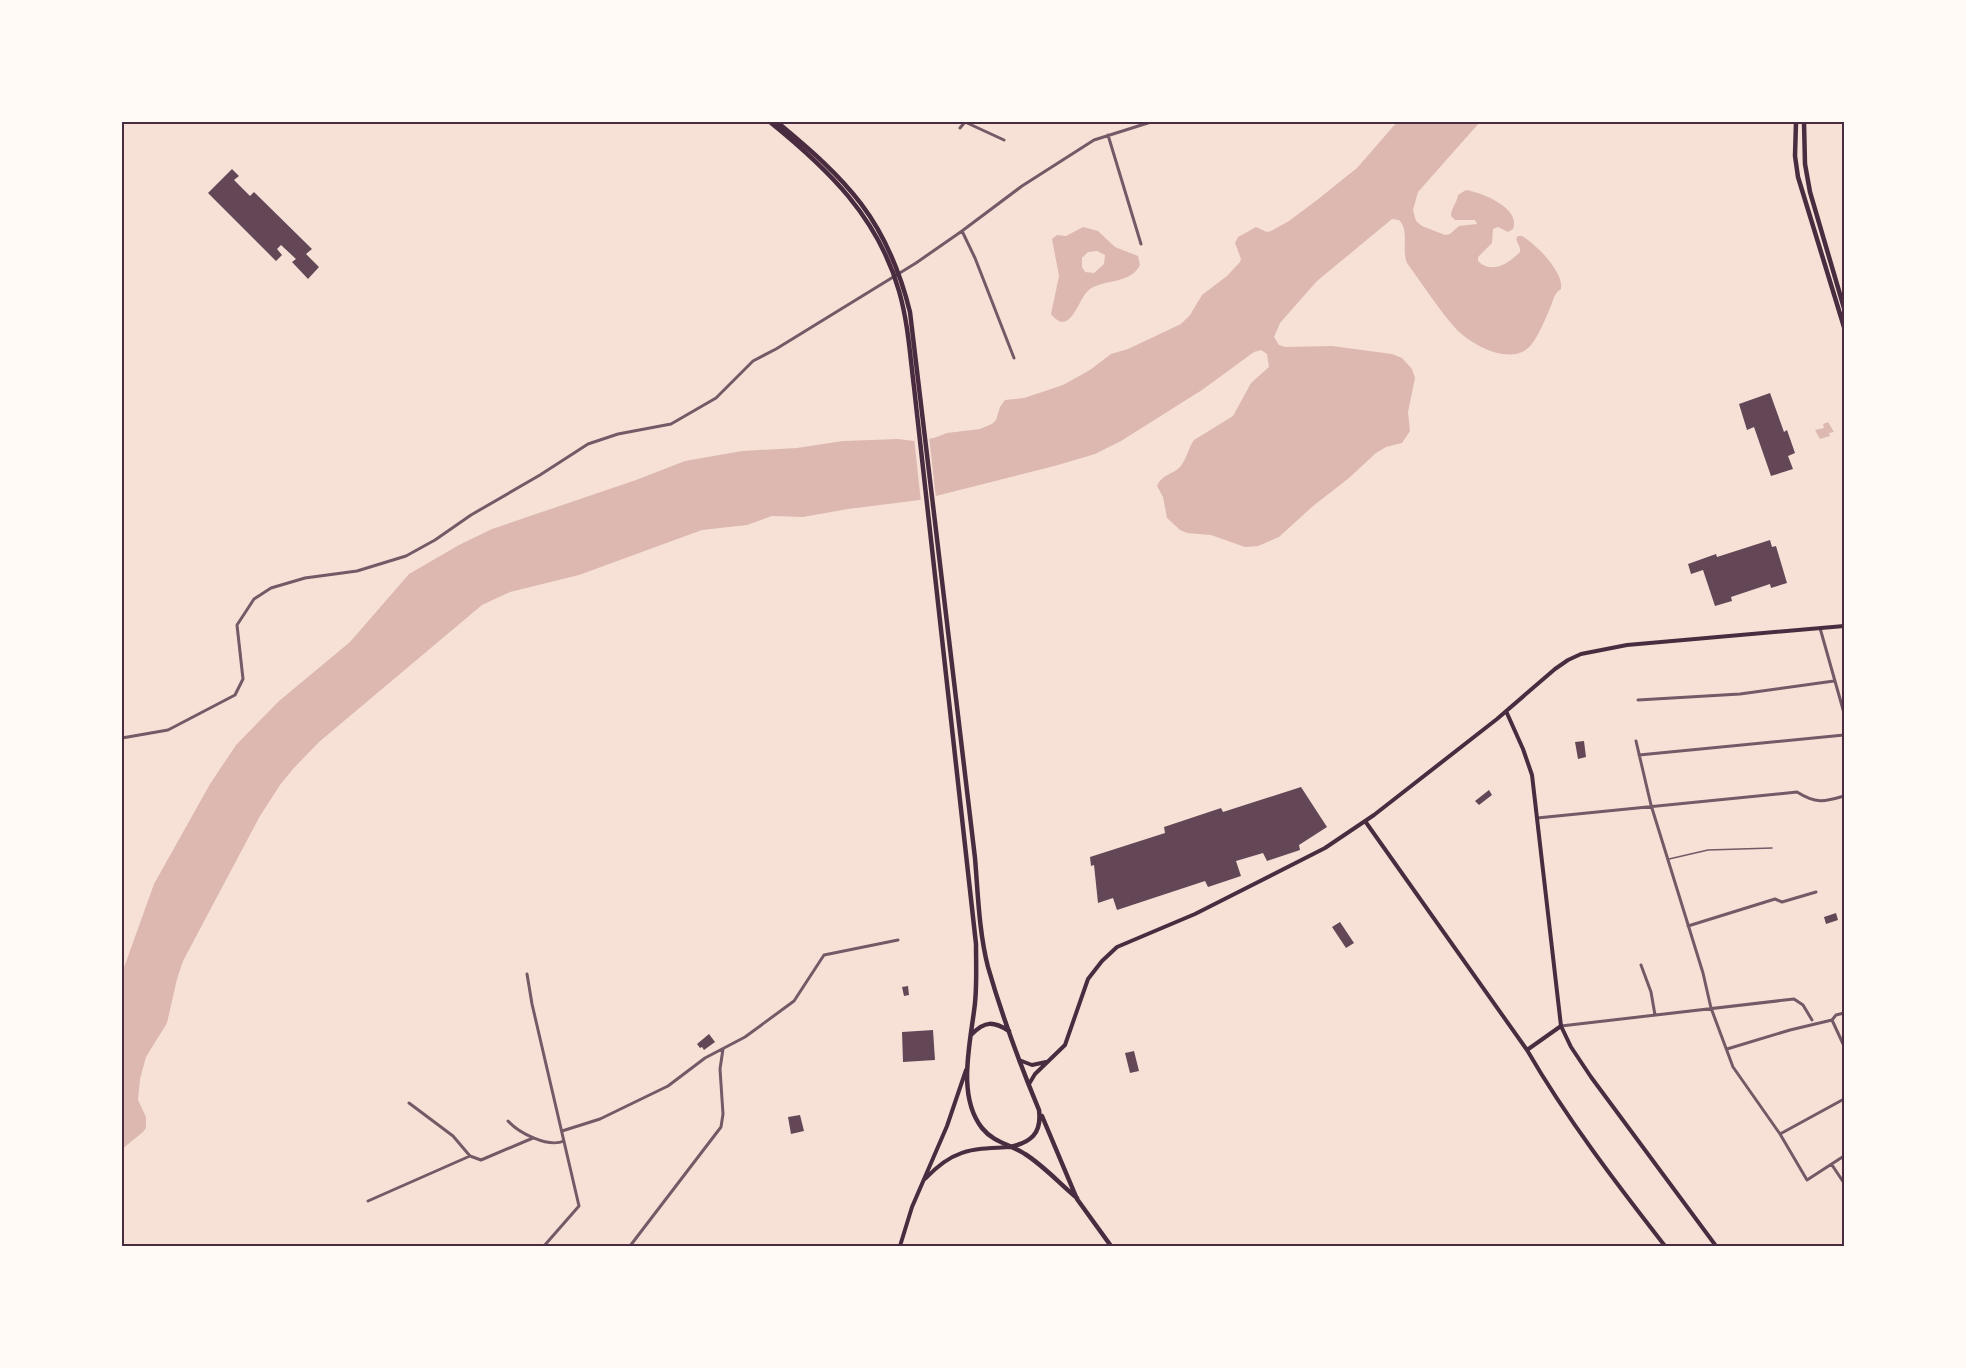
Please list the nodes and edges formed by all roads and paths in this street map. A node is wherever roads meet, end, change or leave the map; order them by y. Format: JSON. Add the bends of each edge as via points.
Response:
{"nodes":[{"id":1,"x":770,"y":122,"type":"edge"},
{"id":2,"x":777,"y":122,"type":"edge"},
{"id":3,"x":965,"y":122,"type":"edge"},
{"id":4,"x":1151,"y":122,"type":"edge"},
{"id":5,"x":1796,"y":123,"type":"edge"},
{"id":6,"x":1804,"y":124,"type":"edge"},
{"id":7,"x":960,"y":128,"type":"dead end"},
{"id":8,"x":1108,"y":135,"type":"junction"},
{"id":9,"x":1004,"y":141,"type":"dead end"},
{"id":10,"x":962,"y":231,"type":"junction"},
{"id":11,"x":1141,"y":244,"type":"dead end"},
{"id":12,"x":892,"y":264,"type":"junction"},
{"id":13,"x":1845,"y":308,"type":"edge"},
{"id":14,"x":1845,"y":327,"type":"edge"},
{"id":15,"x":1014,"y":358,"type":"dead end"},
{"id":16,"x":941,"y":600,"type":"junction"},
{"id":17,"x":1845,"y":626,"type":"edge"},
{"id":18,"x":1821,"y":628,"type":"junction"},
{"id":19,"x":1834,"y":681,"type":"junction"},
{"id":20,"x":1638,"y":700,"type":"dead end"},
{"id":21,"x":1506,"y":711,"type":"junction"},
{"id":22,"x":1845,"y":713,"type":"edge"},
{"id":23,"x":1845,"y":735,"type":"edge"},
{"id":24,"x":122,"y":738,"type":"edge"},
{"id":25,"x":1636,"y":741,"type":"dead end"},
{"id":26,"x":1639,"y":755,"type":"junction"},
{"id":27,"x":1845,"y":796,"type":"edge"},
{"id":28,"x":1651,"y":805,"type":"junction"},
{"id":29,"x":1537,"y":818,"type":"junction"},
{"id":30,"x":1365,"y":821,"type":"junction"},
{"id":31,"x":1772,"y":848,"type":"dead end"},
{"id":32,"x":1668,"y":859,"type":"junction"},
{"id":33,"x":1816,"y":892,"type":"dead end"},
{"id":34,"x":1688,"y":926,"type":"junction"},
{"id":35,"x":898,"y":940,"type":"dead end"},
{"id":36,"x":1641,"y":965,"type":"dead end"},
{"id":37,"x":527,"y":975,"type":"dead end"},
{"id":38,"x":1711,"y":1008,"type":"junction"},
{"id":39,"x":1845,"y":1013,"type":"edge"},
{"id":40,"x":1655,"y":1015,"type":"junction"},
{"id":41,"x":1812,"y":1020,"type":"dead end"},
{"id":42,"x":1832,"y":1020,"type":"junction"},
{"id":43,"x":1561,"y":1026,"type":"junction"},
{"id":44,"x":1009,"y":1031,"type":"junction"},
{"id":45,"x":971,"y":1035,"type":"junction"},
{"id":46,"x":1845,"y":1046,"type":"edge"},
{"id":47,"x":723,"y":1048,"type":"junction"},
{"id":48,"x":1727,"y":1049,"type":"junction"},
{"id":49,"x":1527,"y":1050,"type":"junction"},
{"id":50,"x":1019,"y":1060,"type":"junction"},
{"id":51,"x":1050,"y":1060,"type":"junction"},
{"id":52,"x":966,"y":1070,"type":"junction"},
{"id":53,"x":1029,"y":1084,"type":"junction"},
{"id":54,"x":1845,"y":1099,"type":"edge"},
{"id":55,"x":409,"y":1103,"type":"dead end"},
{"id":56,"x":1040,"y":1110,"type":"junction"},
{"id":57,"x":508,"y":1121,"type":"dead end"},
{"id":58,"x":562,"y":1131,"type":"junction"},
{"id":59,"x":1780,"y":1134,"type":"junction"},
{"id":60,"x":533,"y":1138,"type":"junction"},
{"id":61,"x":564,"y":1141,"type":"junction"},
{"id":62,"x":1009,"y":1147,"type":"junction"},
{"id":63,"x":470,"y":1156,"type":"junction"},
{"id":64,"x":1845,"y":1156,"type":"edge"},
{"id":65,"x":1832,"y":1165,"type":"junction"},
{"id":66,"x":923,"y":1182,"type":"junction"},
{"id":67,"x":1845,"y":1184,"type":"edge"},
{"id":68,"x":1077,"y":1198,"type":"junction"},
{"id":69,"x":369,"y":1201,"type":"dead end"},
{"id":70,"x":544,"y":1246,"type":"edge"},
{"id":71,"x":630,"y":1246,"type":"edge"},
{"id":72,"x":900,"y":1246,"type":"edge"},
{"id":73,"x":1111,"y":1246,"type":"edge"},
{"id":74,"x":1665,"y":1246,"type":"edge"},
{"id":75,"x":1716,"y":1246,"type":"edge"}],
"edges":[{"from":1,"to":12,"type":"main road","via":[[846,190]]},
{"from":2,"to":12,"type":"main road","via":[[828,165],[858,197],[879,229]]},
{"from":3,"to":7,"type":"street"},
{"from":3,"to":9,"type":"street"},
{"from":4,"to":8,"type":"street"},
{"from":5,"to":14,"type":"main road","via":[[1797,177]]},
{"from":6,"to":13,"type":"main road","via":[[1810,192]]},
{"from":8,"to":10,"type":"street","via":[[1022,186]]},
{"from":8,"to":11,"type":"street"},
{"from":10,"to":15,"type":"street"},
{"from":10,"to":24,"type":"street","via":[[883,284],[753,361],[716,399],[671,423],[588,444],[406,556],[357,571],[305,578],[271,588],[254,599],[237,625],[243,679],[235,694],[168,730]]},
{"from":12,"to":16,"type":"main road","via":[[912,328]]},
{"from":16,"to":44,"type":"main road","via":[[982,934],[988,968]]},
{"from":16,"to":45,"type":"main road","via":[[976,944]]},
{"from":17,"to":18,"type":"main road"},
{"from":18,"to":19,"type":"street"},
{"from":18,"to":21,"type":"main road","via":[[1603,648],[1581,654],[1555,669]]},
{"from":19,"to":20,"type":"street","via":[[1740,694]]},
{"from":19,"to":22,"type":"street"},
{"from":21,"to":29,"type":"main road","via":[[1532,775]]},
{"from":21,"to":30,"type":"main road"},
{"from":23,"to":26,"type":"street"},
{"from":25,"to":26,"type":"street"},
{"from":26,"to":28,"type":"street"},
{"from":27,"to":28,"type":"street","via":[[1824,802],[1797,792]]},
{"from":28,"to":29,"type":"street"},
{"from":28,"to":32,"type":"street"},
{"from":29,"to":43,"type":"main road"},
{"from":30,"to":49,"type":"main road"},
{"from":30,"to":51,"type":"main road","via":[[1325,848],[1269,877],[1117,947],[1088,979],[1065,1045]]},
{"from":31,"to":32,"type":"lane","via":[[1708,850]]},
{"from":32,"to":34,"type":"street"},
{"from":33,"to":34,"type":"street","via":[[1782,902],[1775,899]]},
{"from":34,"to":38,"type":"street"},
{"from":35,"to":47,"type":"street","via":[[824,955],[794,1001]]},
{"from":36,"to":40,"type":"street"},
{"from":37,"to":58,"type":"street"},
{"from":38,"to":40,"type":"street"},
{"from":38,"to":41,"type":"street","via":[[1794,999]]},
{"from":38,"to":48,"type":"street"},
{"from":39,"to":42,"type":"street"},
{"from":40,"to":43,"type":"street"},
{"from":42,"to":46,"type":"street"},
{"from":42,"to":48,"type":"street"},
{"from":43,"to":49,"type":"main road"},
{"from":43,"to":75,"type":"main road","via":[[1591,1077]]},
{"from":44,"to":45,"type":"main road","via":[[992,1023],[984,1024]]},
{"from":44,"to":50,"type":"main road"},
{"from":45,"to":52,"type":"main road"},
{"from":47,"to":58,"type":"street","via":[[668,1086],[600,1119]]},
{"from":47,"to":71,"type":"street","via":[[721,1127]]},
{"from":48,"to":59,"type":"street","via":[[1733,1067]]},
{"from":49,"to":74,"type":"main road","via":[[1545,1082]]},
{"from":50,"to":51,"type":"main road","via":[[1037,1065]]},
{"from":50,"to":53,"type":"main road"},
{"from":51,"to":53,"type":"main road"},
{"from":52,"to":62,"type":"main road","via":[[976,1118],[991,1137]]},
{"from":52,"to":66,"type":"main road"},
{"from":53,"to":56,"type":"main road"},
{"from":54,"to":59,"type":"street"},
{"from":55,"to":63,"type":"street","via":[[453,1136]]},
{"from":56,"to":62,"type":"main road","via":[[1041,1121],[1035,1134],[1020,1145]]},
{"from":56,"to":68,"type":"main road"},
{"from":57,"to":60,"type":"street"},
{"from":58,"to":61,"type":"street"},
{"from":59,"to":65,"type":"street","via":[[1807,1180]]},
{"from":60,"to":61,"type":"street","via":[[557,1144]]},
{"from":60,"to":63,"type":"street","via":[[481,1160]]},
{"from":61,"to":70,"type":"street","via":[[579,1206]]},
{"from":62,"to":66,"type":"main road","via":[[970,1150],[948,1158]]},
{"from":62,"to":68,"type":"main road","via":[[1029,1156]]},
{"from":63,"to":69,"type":"street"},
{"from":64,"to":65,"type":"street"},
{"from":65,"to":67,"type":"street"},
{"from":66,"to":72,"type":"main road"},
{"from":68,"to":73,"type":"main road"}]}
